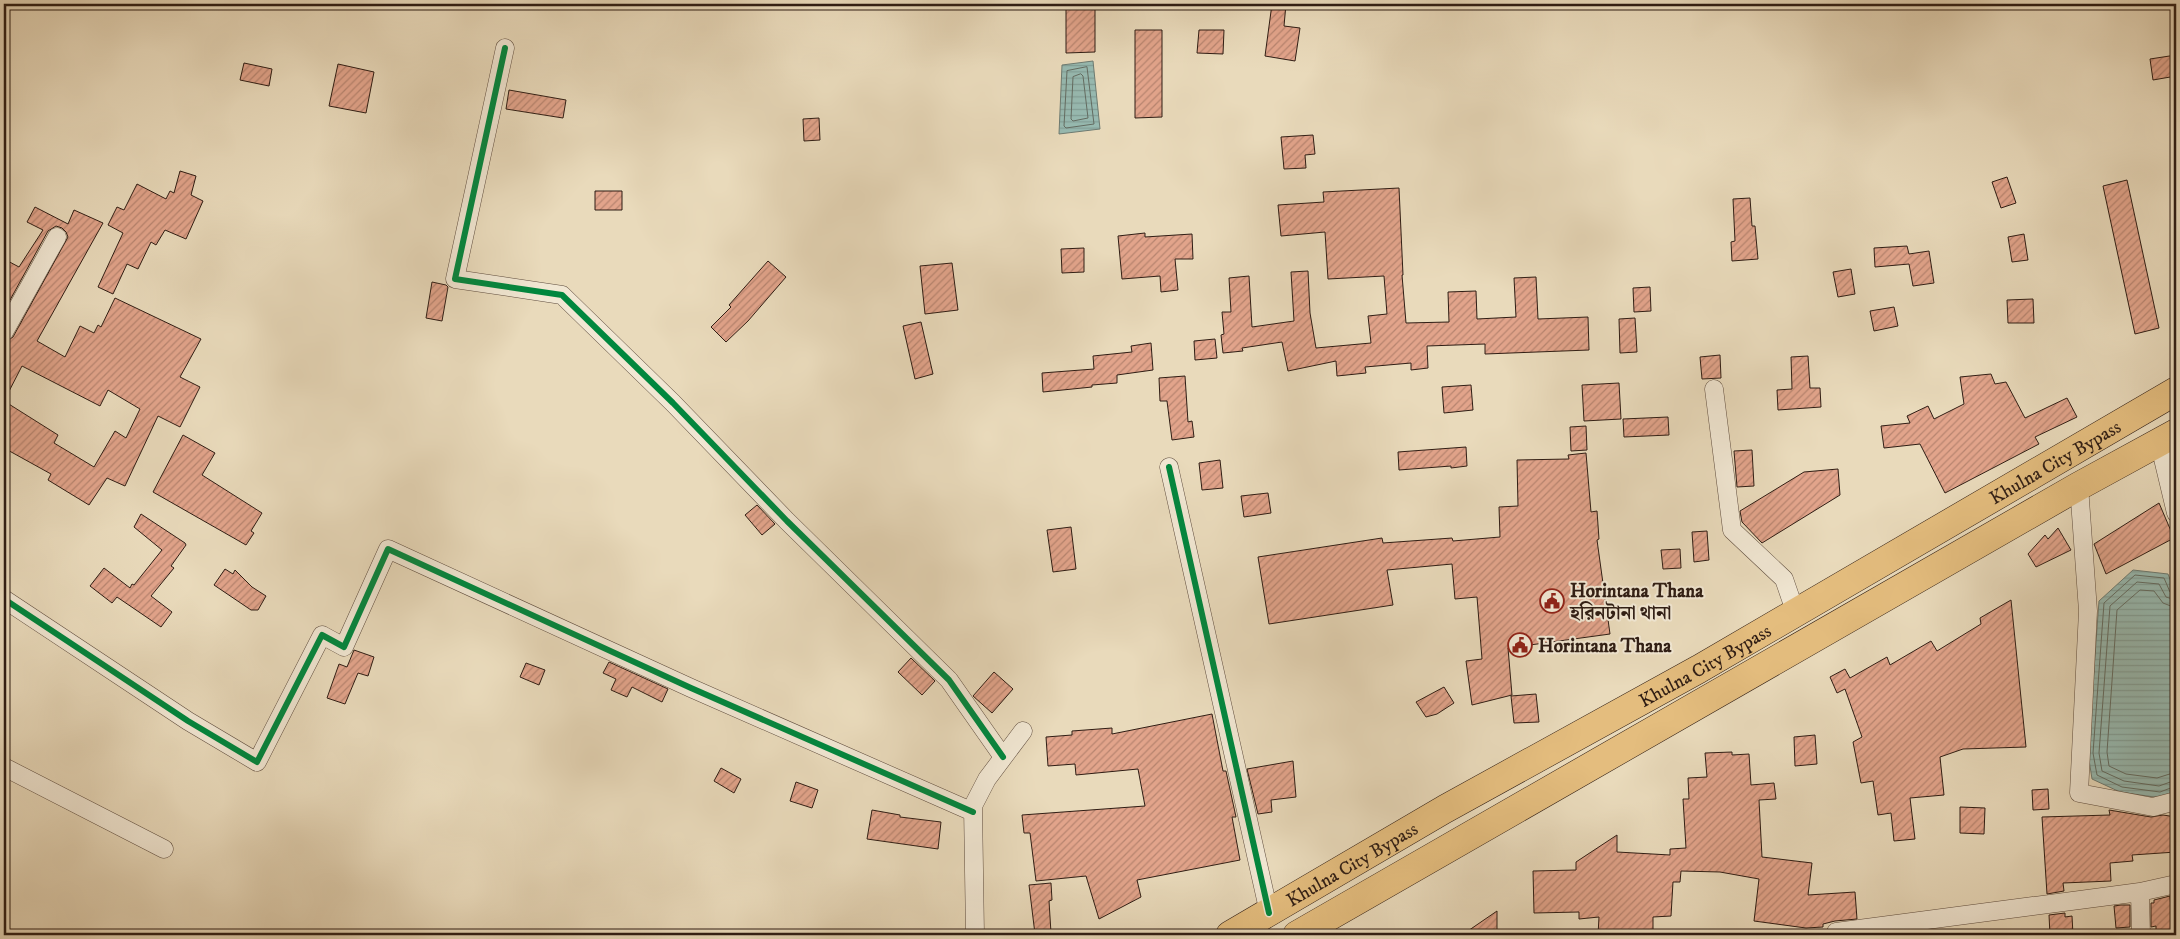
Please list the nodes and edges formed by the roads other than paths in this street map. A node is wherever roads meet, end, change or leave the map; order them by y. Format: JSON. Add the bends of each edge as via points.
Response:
{"nodes":[{"id":1,"x":505,"y":48,"type":"dead end"},
{"id":2,"x":57,"y":237,"type":"dead end"},
{"id":3,"x":4,"y":332,"type":"edge"},
{"id":4,"x":1714,"y":389,"type":"dead end"},
{"id":5,"x":2176,"y":391,"type":"edge"},
{"id":6,"x":2168,"y":438,"type":"edge"},
{"id":7,"x":1169,"y":467,"type":"dead end"},
{"id":8,"x":2079,"y":486,"type":"junction"},
{"id":9,"x":2176,"y":513,"type":"edge"},
{"id":10,"x":4,"y":599,"type":"edge"},
{"id":11,"x":1796,"y":611,"type":"junction"},
{"id":12,"x":1023,"y":731,"type":"dead end"},
{"id":13,"x":1003,"y":757,"type":"junction"},
{"id":14,"x":4,"y":767,"type":"edge"},
{"id":15,"x":2176,"y":801,"type":"edge"},
{"id":16,"x":973,"y":812,"type":"junction"},
{"id":17,"x":164,"y":849,"type":"dead end"},
{"id":18,"x":2176,"y":884,"type":"edge"},
{"id":19,"x":2140,"y":892,"type":"junction"},
{"id":20,"x":1270,"y":913,"type":"junction"},
{"id":21,"x":1311,"y":932,"type":"edge"},
{"id":22,"x":1836,"y":932,"type":"dead end"},
{"id":23,"x":975,"y":935,"type":"edge"},
{"id":24,"x":1230,"y":935,"type":"edge"},
{"id":25,"x":2141,"y":935,"type":"edge"}],
"edges":[{"from":1,"to":13,"type":"street","via":[[455,279],[562,295],[949,680]]},
{"from":2,"to":3,"type":"street"},
{"from":4,"to":11,"type":"street","via":[[1732,530],[1784,579]]},
{"from":5,"to":11,"type":"highway","name":"Khulna City Bypass"},
{"from":6,"to":8,"type":"highway","name":"Khulna City Bypass"},
{"from":6,"to":9,"type":"street"},
{"from":7,"to":20,"type":"street"},
{"from":8,"to":15,"type":"street","via":[[2088,611],[2079,794],[2153,807]]},
{"from":8,"to":21,"type":"highway","name":"Khulna City Bypass"},
{"from":10,"to":16,"type":"street","via":[[188,721],[257,762],[322,635],[344,647],[388,549],[691,688]]},
{"from":11,"to":20,"type":"highway","name":"Khulna City Bypass","via":[[1700,669],[1445,809]]},
{"from":12,"to":13,"type":"street"},
{"from":13,"to":16,"type":"street","via":[[987,779]]},
{"from":14,"to":17,"type":"street"},
{"from":16,"to":23,"type":"street"},
{"from":18,"to":19,"type":"street"},
{"from":19,"to":22,"type":"street"},
{"from":19,"to":25,"type":"street"},
{"from":20,"to":24,"type":"highway","name":"Khulna City Bypass"}]}
